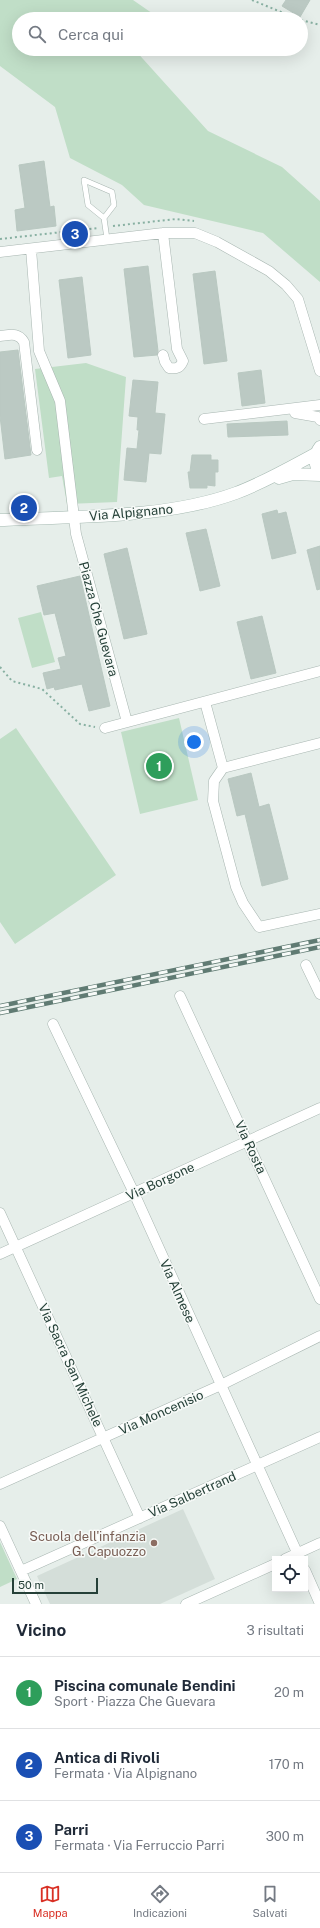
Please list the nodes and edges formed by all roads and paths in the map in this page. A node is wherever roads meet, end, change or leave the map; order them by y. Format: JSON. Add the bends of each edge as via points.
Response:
{"nodes":[{"id":1,"x":252,"y":0,"type":"edge"},
{"id":2,"x":281,"y":12,"type":"edge"},
{"id":3,"x":308,"y":22,"type":"edge"},
{"id":4,"x":320,"y":25,"type":"edge"},
{"id":5,"x":104,"y":218,"type":"junction"},
{"id":6,"x":197,"y":222,"type":"dead end"},
{"id":7,"x":106,"y":227,"type":"junction"},
{"id":8,"x":163,"y":233,"type":"junction"},
{"id":9,"x":0,"y":239,"type":"edge"},
{"id":10,"x":107,"y":239,"type":"junction"},
{"id":11,"x":31,"y":248,"type":"junction"},
{"id":12,"x":0,"y":252,"type":"edge"},
{"id":13,"x":0,"y":336,"type":"edge"},
{"id":14,"x":163,"y":355,"type":"dead end"},
{"id":15,"x":320,"y":371,"type":"edge"},
{"id":16,"x":320,"y":405,"type":"edge"},
{"id":17,"x":281,"y":411,"type":"junction"},
{"id":18,"x":204,"y":420,"type":"dead end"},
{"id":19,"x":320,"y":420,"type":"edge"},
{"id":20,"x":37,"y":450,"type":"dead end"},
{"id":21,"x":318,"y":450,"type":"edge"},
{"id":22,"x":320,"y":474,"type":"edge"},
{"id":23,"x":258,"y":484,"type":"junction"},
{"id":24,"x":74,"y":516,"type":"junction"},
{"id":25,"x":0,"y":520,"type":"edge"},
{"id":26,"x":0,"y":667,"type":"edge"},
{"id":27,"x":320,"y":672,"type":"edge"},
{"id":28,"x":205,"y":702,"type":"junction"},
{"id":29,"x":127,"y":722,"type":"junction"},
{"id":30,"x":105,"y":728,"type":"joint"},
{"id":31,"x":320,"y":743,"type":"edge"},
{"id":32,"x":223,"y":768,"type":"junction"},
{"id":33,"x":320,"y":914,"type":"edge"},
{"id":34,"x":306,"y":965,"type":"dead end"},
{"id":35,"x":320,"y":994,"type":"edge"},
{"id":36,"x":180,"y":996,"type":"dead end"},
{"id":37,"x":53,"y":1024,"type":"dead end"},
{"id":38,"x":320,"y":1108,"type":"edge"},
{"id":39,"x":248,"y":1141,"type":"junction"},
{"id":40,"x":134,"y":1193,"type":"junction"},
{"id":41,"x":0,"y":1213,"type":"edge"},
{"id":42,"x":16,"y":1247,"type":"junction"},
{"id":43,"x":0,"y":1254,"type":"edge"},
{"id":44,"x":320,"y":1299,"type":"edge"},
{"id":45,"x":320,"y":1336,"type":"edge"},
{"id":46,"x":221,"y":1385,"type":"junction"},
{"id":47,"x":320,"y":1436,"type":"edge"},
{"id":48,"x":104,"y":1437,"type":"junction"},
{"id":49,"x":257,"y":1465,"type":"junction"},
{"id":50,"x":0,"y":1484,"type":"edge"},
{"id":51,"x":140,"y":1518,"type":"junction"},
{"id":52,"x":0,"y":1526,"type":"edge"},
{"id":53,"x":320,"y":1543,"type":"edge"},
{"id":54,"x":299,"y":1556,"type":"edge"},
{"id":55,"x":272,"y":1565,"type":"edge"},
{"id":56,"x":21,"y":1571,"type":"junction"},
{"id":57,"x":308,"y":1577,"type":"edge"},
{"id":58,"x":36,"y":1604,"type":"edge"},
{"id":59,"x":186,"y":1604,"type":"edge"},
{"id":60,"x":320,"y":1604,"type":"edge"}],
"edges":[{"from":1,"to":2,"type":"path"},
{"from":3,"to":4,"type":"path"},
{"from":5,"to":5,"type":"lane","via":[[88,205],[84,180],[112,192],[114,205]]},
{"from":5,"to":7,"type":"lane"},
{"from":6,"to":7,"type":"path","via":[[176,219]]},
{"from":7,"to":9,"type":"path"},
{"from":7,"to":10,"type":"lane"},
{"from":8,"to":10,"type":"street"},
{"from":8,"to":14,"type":"street","via":[[177,349],[183,361],[181,366],[176,369],[169,368]]},
{"from":8,"to":15,"type":"street","via":[[195,233],[217,242],[269,271],[286,285],[298,299]]},
{"from":10,"to":11,"type":"street"},
{"from":11,"to":12,"type":"street"},
{"from":11,"to":24,"type":"street","name":"Piazza Che Guevara","via":[[39,351],[60,401]]},
{"from":13,"to":20,"type":"street","via":[[16,334],[24,342]]},
{"from":16,"to":17,"type":"street"},
{"from":17,"to":18,"type":"street"},
{"from":17,"to":19,"type":"street","via":[[306,414]]},
{"from":21,"to":22,"type":"street","via":[[316,467]]},
{"from":21,"to":23,"type":"street","name":"Via Alpignano"},
{"from":22,"to":23,"type":"street","name":"Via Alpignano","via":[[294,474]]},
{"from":23,"to":24,"type":"street","name":"Via Alpignano","via":[[235,493],[164,511]]},
{"from":24,"to":25,"type":"street","name":"Via Alpignano"},
{"from":24,"to":29,"type":"street","name":"Piazza Che Guevara","via":[[76,534]]},
{"from":26,"to":30,"type":"path","via":[[12,681],[42,689],[80,724]]},
{"from":27,"to":28,"type":"street"},
{"from":28,"to":29,"type":"street"},
{"from":28,"to":32,"type":"street"},
{"from":29,"to":30,"type":"street"},
{"from":31,"to":32,"type":"street"},
{"from":32,"to":33,"type":"street","via":[[214,781],[213,801],[232,876],[246,909],[259,927]]},
{"from":34,"to":35,"type":"street"},
{"from":36,"to":39,"type":"street","name":"Via Rosta"},
{"from":37,"to":40,"type":"street","name":"Via Almese"},
{"from":38,"to":39,"type":"street","name":"Via Borgone"},
{"from":39,"to":40,"type":"street","name":"Via Borgone"},
{"from":39,"to":44,"type":"street","name":"Via Rosta"},
{"from":40,"to":42,"type":"street","name":"Via Borgone"},
{"from":40,"to":46,"type":"street","name":"Via Almese"},
{"from":41,"to":42,"type":"street","name":"Via Sacra San Michele"},
{"from":42,"to":43,"type":"street","name":"Via Borgone"},
{"from":42,"to":48,"type":"street","name":"Via Sacra San Michele"},
{"from":45,"to":46,"type":"street","name":"Via Moncenisio"},
{"from":46,"to":48,"type":"street","name":"Via Moncenisio"},
{"from":46,"to":49,"type":"street","name":"Via Almese"},
{"from":47,"to":49,"type":"street","name":"Via Salbertrand"},
{"from":48,"to":50,"type":"street","name":"Via Moncenisio"},
{"from":48,"to":51,"type":"street","name":"Via Sacra San Michele"},
{"from":49,"to":51,"type":"street","name":"Via Salbertrand"},
{"from":49,"to":54,"type":"street","name":"Via Almese"},
{"from":51,"to":56,"type":"street","name":"Via Salbertrand"},
{"from":52,"to":56,"type":"street"},
{"from":53,"to":54,"type":"street"},
{"from":55,"to":59,"type":"street"},
{"from":56,"to":58,"type":"street"},
{"from":57,"to":60,"type":"street"}]}
